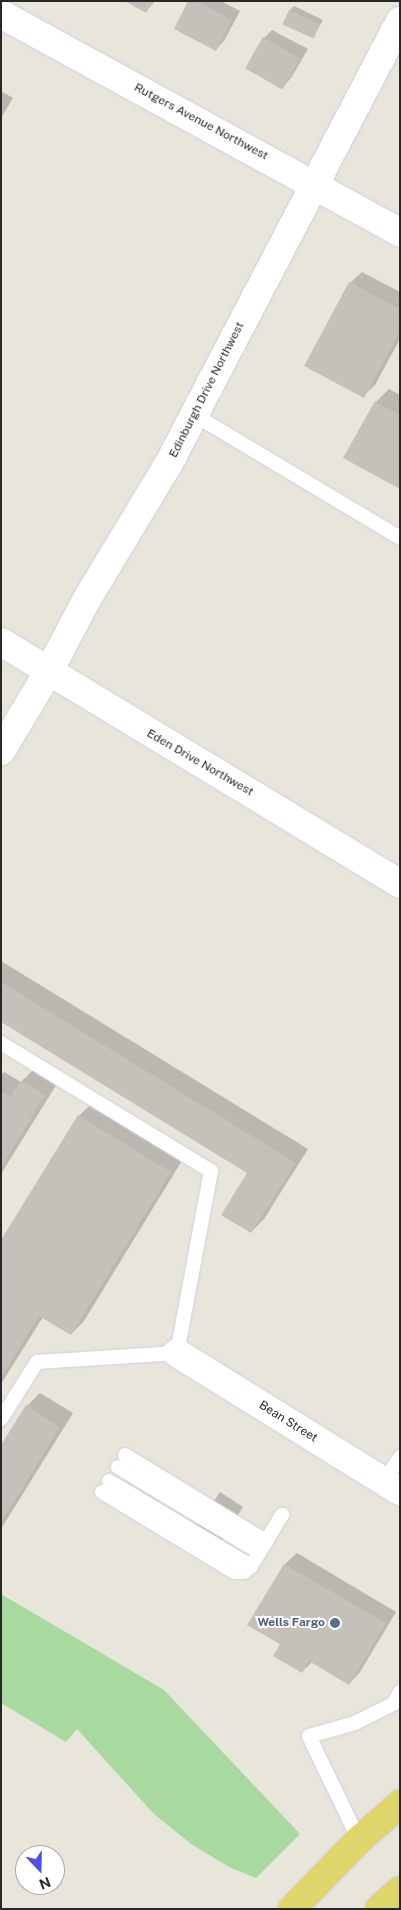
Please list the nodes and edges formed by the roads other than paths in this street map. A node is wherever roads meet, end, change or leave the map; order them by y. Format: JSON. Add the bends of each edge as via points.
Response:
{"nodes":[{"id":1,"x":1,"y":14,"type":"edge"},
{"id":2,"x":400,"y":21,"type":"edge"},
{"id":3,"x":314,"y":184,"type":"junction"},
{"id":4,"x":400,"y":232,"type":"edge"},
{"id":5,"x":193,"y":414,"type":"junction"},
{"id":6,"x":400,"y":538,"type":"edge"},
{"id":7,"x":1,"y":642,"type":"edge"},
{"id":8,"x":49,"y":671,"type":"junction"},
{"id":9,"x":1,"y":751,"type":"edge"},
{"id":10,"x":400,"y":884,"type":"edge"},
{"id":11,"x":1,"y":1043,"type":"edge"},
{"id":12,"x":176,"y":1353,"type":"junction"},
{"id":13,"x":1,"y":1419,"type":"edge"},
{"id":14,"x":400,"y":1457,"type":"edge"},
{"id":15,"x":121,"y":1461,"type":"dead end"},
{"id":16,"x":105,"y":1486,"type":"dead end"},
{"id":17,"x":392,"y":1486,"type":"edge"},
{"id":18,"x":282,"y":1515,"type":"dead end"},
{"id":19,"x":262,"y":1547,"type":"junction"},
{"id":20,"x":400,"y":1692,"type":"edge"},
{"id":21,"x":400,"y":1804,"type":"edge"},
{"id":22,"x":359,"y":1840,"type":"junction"},
{"id":23,"x":400,"y":1890,"type":"edge"},
{"id":24,"x":292,"y":1909,"type":"edge"},
{"id":25,"x":378,"y":1909,"type":"edge"}],
"edges":[{"from":1,"to":3,"type":"street","name":"Rutgers Avenue Northwest"},
{"from":2,"to":3,"type":"street","name":"Edinburgh Drive Northwest"},
{"from":3,"to":4,"type":"street","name":"Rutgers Avenue Northwest"},
{"from":3,"to":5,"type":"street","name":"Edinburgh Drive Northwest"},
{"from":5,"to":6,"type":"lane"},
{"from":5,"to":8,"type":"street","name":"Edinburgh Drive Northwest"},
{"from":7,"to":8,"type":"street","name":"Eden Drive Northwest"},
{"from":8,"to":9,"type":"street","name":"Edinburgh Drive Northwest"},
{"from":8,"to":10,"type":"street","name":"Eden Drive Northwest"},
{"from":11,"to":12,"type":"lane","via":[[211,1171]]},
{"from":12,"to":13,"type":"lane","via":[[37,1362]]},
{"from":12,"to":17,"type":"street","name":"Bean Street"},
{"from":14,"to":17,"type":"lane"},
{"from":15,"to":19,"type":"lane"},
{"from":16,"to":19,"type":"lane","via":[[251,1566]]},
{"from":18,"to":19,"type":"lane"},
{"from":20,"to":22,"type":"lane","via":[[392,1704],[355,1724],[309,1736]]},
{"from":21,"to":22,"type":"main road"},
{"from":22,"to":24,"type":"main road"},
{"from":23,"to":25,"type":"main road"}]}
